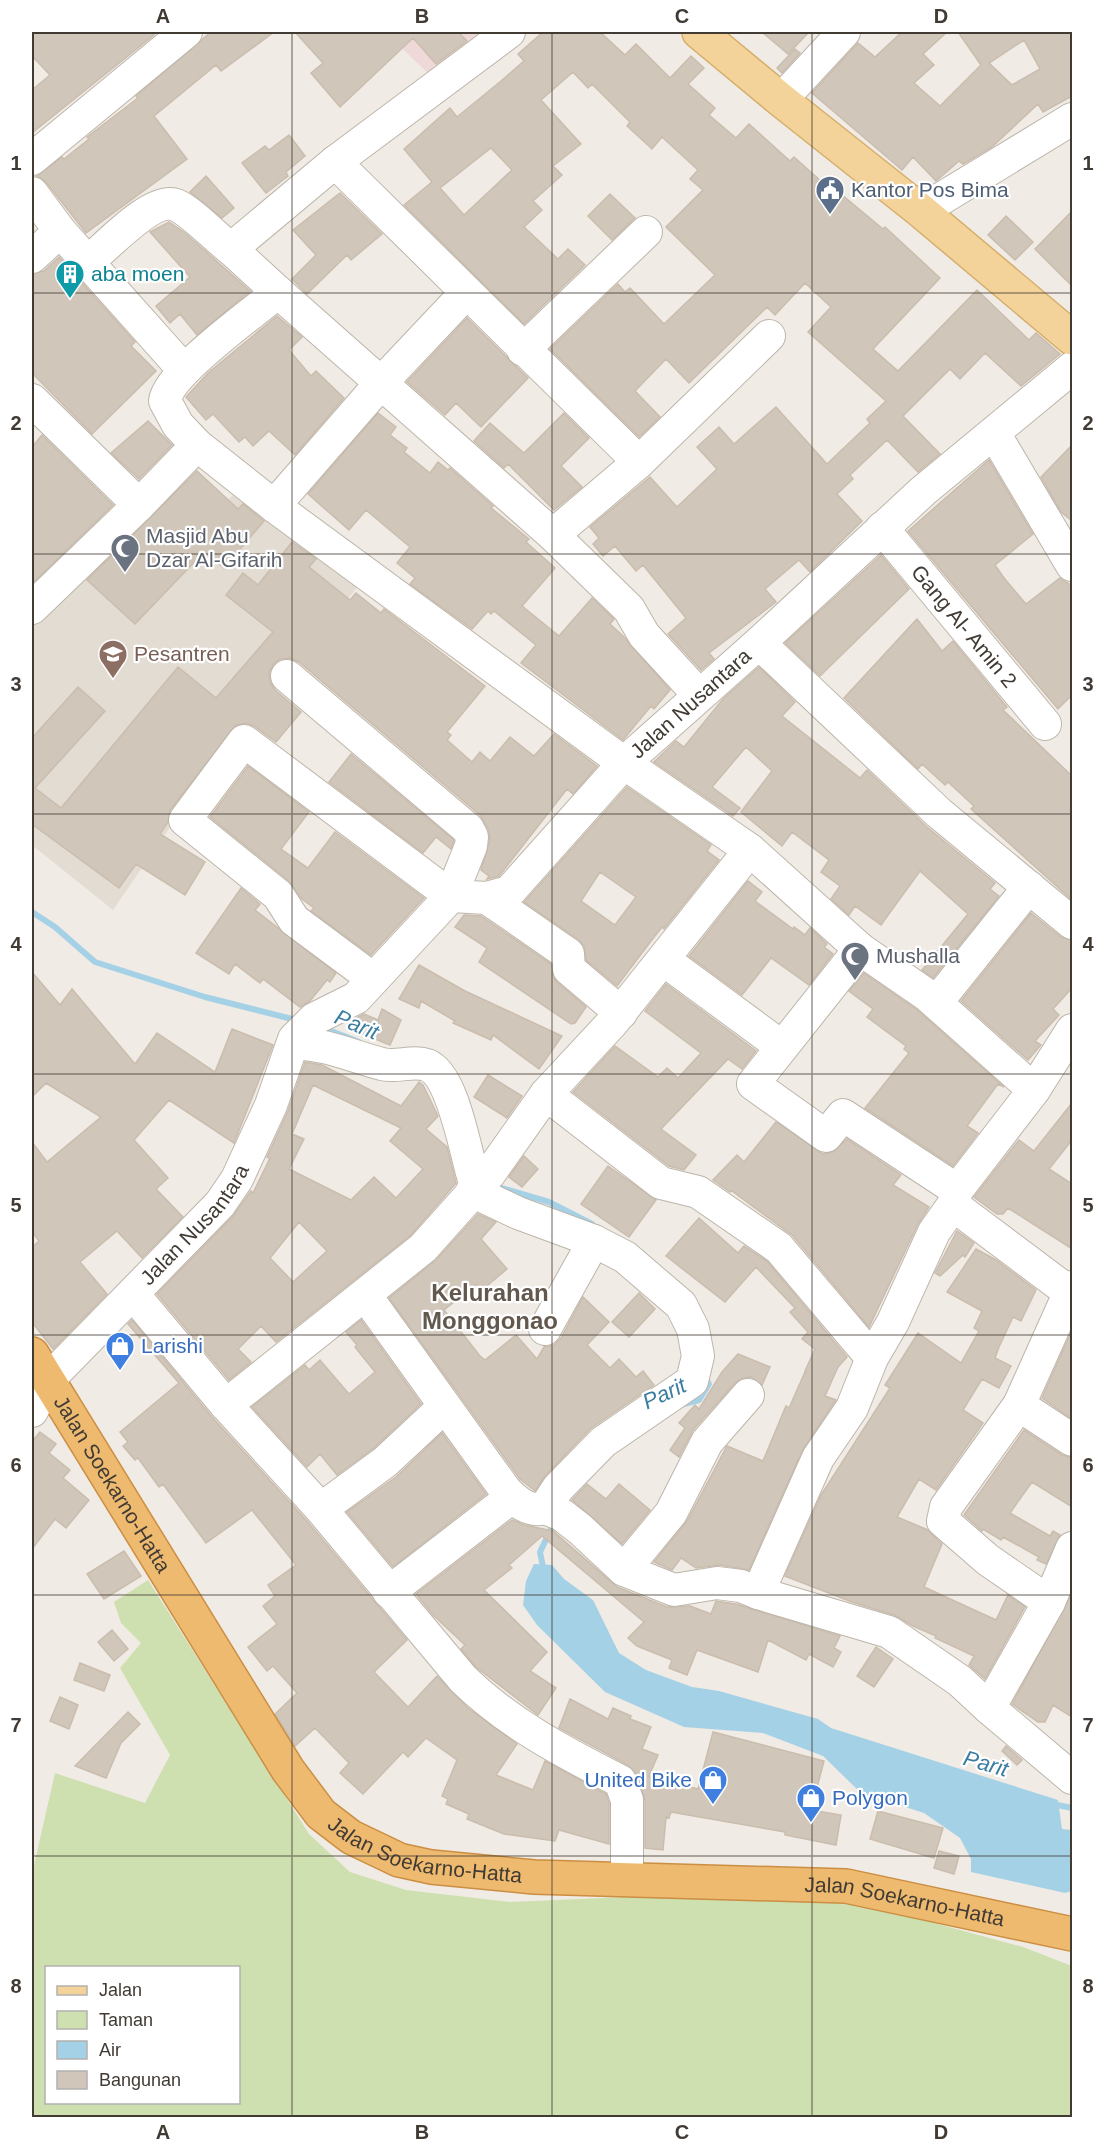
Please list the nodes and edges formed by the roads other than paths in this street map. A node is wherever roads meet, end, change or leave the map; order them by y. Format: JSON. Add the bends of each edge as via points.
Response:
{"nodes":[{"id":1,"x":186,"y":32,"type":"edge"},
{"id":2,"x":508,"y":32,"type":"edge"},
{"id":3,"x":699,"y":32,"type":"edge"},
{"id":4,"x":844,"y":32,"type":"edge"},
{"id":5,"x":781,"y":100,"type":"junction"},
{"id":6,"x":1072,"y":119,"type":"edge"},
{"id":7,"x":32,"y":159,"type":"edge"},
{"id":8,"x":334,"y":162,"type":"junction"},
{"id":9,"x":32,"y":193,"type":"edge"},
{"id":10,"x":921,"y":211,"type":"junction"},
{"id":11,"x":60,"y":231,"type":"junction"},
{"id":12,"x":646,"y":232,"type":"dead end"},
{"id":13,"x":231,"y":249,"type":"junction"},
{"id":14,"x":32,"y":257,"type":"edge"},
{"id":15,"x":89,"y":261,"type":"junction"},
{"id":16,"x":278,"y":292,"type":"junction"},
{"id":17,"x":466,"y":293,"type":"junction"},
{"id":18,"x":1070,"y":332,"type":"edge"},
{"id":19,"x":769,"y":336,"type":"dead end"},
{"id":20,"x":523,"y":350,"type":"junction"},
{"id":21,"x":1072,"y":368,"type":"edge"},
{"id":22,"x":184,"y":370,"type":"junction"},
{"id":23,"x":381,"y":383,"type":"junction"},
{"id":24,"x":32,"y":400,"type":"edge"},
{"id":25,"x":994,"y":433,"type":"junction"},
{"id":26,"x":197,"y":445,"type":"junction"},
{"id":27,"x":639,"y":462,"type":"junction"},
{"id":28,"x":139,"y":505,"type":"junction"},
{"id":29,"x":274,"y":506,"type":"junction"},
{"id":30,"x":882,"y":528,"type":"junction"},
{"id":31,"x":553,"y":535,"type":"junction"},
{"id":32,"x":1072,"y":565,"type":"edge"},
{"id":33,"x":32,"y":608,"type":"edge"},
{"id":34,"x":759,"y":643,"type":"junction"},
{"id":35,"x":287,"y":676,"type":"dead end"},
{"id":36,"x":699,"y":694,"type":"junction"},
{"id":37,"x":1045,"y":724,"type":"dead end"},
{"id":38,"x":624,"y":763,"type":"junction"},
{"id":39,"x":750,"y":850,"type":"junction"},
{"id":40,"x":1029,"y":887,"type":"junction"},
{"id":41,"x":451,"y":896,"type":"junction"},
{"id":42,"x":487,"y":898,"type":"junction"},
{"id":43,"x":1072,"y":923,"type":"edge"},
{"id":44,"x":860,"y":949,"type":"junction"},
{"id":45,"x":664,"y":960,"type":"junction"},
{"id":46,"x":372,"y":978,"type":"junction"},
{"id":47,"x":936,"y":1004,"type":"junction"},
{"id":48,"x":621,"y":1012,"type":"junction"},
{"id":49,"x":1072,"y":1030,"type":"edge"},
{"id":50,"x":300,"y":1034,"type":"junction"},
{"id":51,"x":782,"y":1047,"type":"junction"},
{"id":52,"x":1034,"y":1090,"type":"junction"},
{"id":53,"x":546,"y":1095,"type":"junction"},
{"id":54,"x":479,"y":1184,"type":"junction"},
{"id":55,"x":955,"y":1198,"type":"junction"},
{"id":56,"x":594,"y":1241,"type":"junction"},
{"id":57,"x":1071,"y":1289,"type":"edge"},
{"id":58,"x":133,"y":1294,"type":"junction"},
{"id":59,"x":366,"y":1296,"type":"junction"},
{"id":60,"x":545,"y":1329,"type":"dead end"},
{"id":61,"x":872,"y":1358,"type":"junction"},
{"id":62,"x":40,"y":1367,"type":"edge"},
{"id":63,"x":748,"y":1395,"type":"dead end"},
{"id":64,"x":226,"y":1405,"type":"junction"},
{"id":65,"x":1019,"y":1405,"type":"junction"},
{"id":66,"x":444,"y":1407,"type":"junction"},
{"id":67,"x":32,"y":1411,"type":"edge"},
{"id":68,"x":1072,"y":1440,"type":"edge"},
{"id":69,"x":512,"y":1497,"type":"junction"},
{"id":70,"x":545,"y":1508,"type":"junction"},
{"id":71,"x":321,"y":1509,"type":"junction"},
{"id":72,"x":1072,"y":1548,"type":"edge"},
{"id":73,"x":624,"y":1570,"type":"junction"},
{"id":74,"x":389,"y":1592,"type":"junction"},
{"id":75,"x":758,"y":1593,"type":"junction"},
{"id":76,"x":1049,"y":1602,"type":"junction"},
{"id":77,"x":989,"y":1708,"type":"junction"},
{"id":78,"x":1072,"y":1778,"type":"edge"},
{"id":79,"x":627,"y":1879,"type":"junction"},
{"id":80,"x":1072,"y":1934,"type":"edge"}],
"edges":[{"from":1,"to":7,"type":"street"},
{"from":2,"to":8,"type":"street"},
{"from":3,"to":5,"type":"main road"},
{"from":4,"to":5,"type":"street"},
{"from":5,"to":10,"type":"main road"},
{"from":6,"to":10,"type":"street"},
{"from":8,"to":13,"type":"street"},
{"from":8,"to":17,"type":"street"},
{"from":9,"to":11,"type":"street"},
{"from":10,"to":18,"type":"main road"},
{"from":11,"to":14,"type":"street"},
{"from":11,"to":15,"type":"street"},
{"from":12,"to":20,"type":"street"},
{"from":13,"to":15,"type":"street","via":[[181,208],[165,204],[143,215]]},
{"from":13,"to":16,"type":"street"},
{"from":15,"to":22,"type":"street"},
{"from":16,"to":22,"type":"street"},
{"from":16,"to":23,"type":"street"},
{"from":17,"to":20,"type":"street"},
{"from":17,"to":23,"type":"street"},
{"from":19,"to":27,"type":"street"},
{"from":20,"to":27,"type":"street"},
{"from":21,"to":25,"type":"street","name":"Jalan Nusantara"},
{"from":22,"to":26,"type":"street","via":[[166,391],[165,401],[178,425]]},
{"from":23,"to":29,"type":"street"},
{"from":23,"to":31,"type":"street"},
{"from":24,"to":28,"type":"street"},
{"from":25,"to":30,"type":"street","name":"Jalan Nusantara"},
{"from":25,"to":32,"type":"street"},
{"from":26,"to":28,"type":"street"},
{"from":26,"to":29,"type":"street"},
{"from":27,"to":31,"type":"street"},
{"from":28,"to":33,"type":"street"},
{"from":29,"to":38,"type":"street"},
{"from":30,"to":34,"type":"street","name":"Jalan Nusantara"},
{"from":30,"to":37,"type":"street","name":"Gang Al- Amin 2"},
{"from":31,"to":36,"type":"street","via":[[628,609],[644,635]]},
{"from":34,"to":36,"type":"street","name":"Jalan Nusantara"},
{"from":34,"to":40,"type":"street","via":[[939,813]]},
{"from":35,"to":41,"type":"street","via":[[468,830],[471,846]]},
{"from":36,"to":38,"type":"street","name":"Jalan Nusantara"},
{"from":38,"to":39,"type":"street"},
{"from":38,"to":42,"type":"street","name":"Jalan Nusantara","via":[[508,892]]},
{"from":39,"to":44,"type":"street"},
{"from":39,"to":45,"type":"street"},
{"from":40,"to":43,"type":"street"},
{"from":40,"to":47,"type":"street"},
{"from":41,"to":42,"type":"street","name":"Jalan Nusantara"},
{"from":41,"to":46,"type":"street"},
{"from":41,"to":46,"type":"street","via":[[244,741],[185,820],[278,895],[294,920]]},
{"from":42,"to":48,"type":"street","via":[[568,954],[569,969]]},
{"from":44,"to":47,"type":"street"},
{"from":44,"to":51,"type":"street"},
{"from":45,"to":48,"type":"street"},
{"from":45,"to":51,"type":"street"},
{"from":46,"to":50,"type":"street","via":[[356,998]]},
{"from":47,"to":52,"type":"street"},
{"from":48,"to":53,"type":"street"},
{"from":49,"to":52,"type":"street"},
{"from":50,"to":54,"type":"street","via":[[383,1065],[425,1064],[434,1069],[449,1094]]},
{"from":50,"to":58,"type":"street","name":"Jalan Nusantara","via":[[237,1179],[220,1204]]},
{"from":51,"to":55,"type":"street","via":[[753,1084],[826,1136],[843,1114]]},
{"from":52,"to":55,"type":"street"},
{"from":53,"to":54,"type":"street"},
{"from":53,"to":61,"type":"street","via":[[661,1183],[698,1192],[779,1248]]},
{"from":54,"to":56,"type":"street","via":[[518,1213]]},
{"from":54,"to":59,"type":"street","via":[[423,1248]]},
{"from":55,"to":57,"type":"street"},
{"from":55,"to":61,"type":"street"},
{"from":56,"to":60,"type":"street"},
{"from":56,"to":70,"type":"street","via":[[624,1257],[681,1305],[693,1329],[698,1356],[692,1381],[603,1442],[558,1488]]},
{"from":57,"to":65,"type":"street"},
{"from":58,"to":62,"type":"street","name":"Jalan Nusantara"},
{"from":58,"to":64,"type":"street"},
{"from":59,"to":64,"type":"street"},
{"from":59,"to":66,"type":"street"},
{"from":61,"to":75,"type":"street","via":[[852,1408],[818,1458]]},
{"from":62,"to":67,"type":"street","name":"Jalan Nusantara"},
{"from":62,"to":79,"type":"highway","name":"Jalan Soekarno-Hatta","via":[[288,1770],[321,1814],[369,1848],[431,1867],[534,1877]]},
{"from":63,"to":73,"type":"street","via":[[707,1442],[670,1513]]},
{"from":64,"to":71,"type":"street"},
{"from":65,"to":68,"type":"street"},
{"from":65,"to":76,"type":"street","via":[[946,1507],[943,1521],[988,1560]]},
{"from":66,"to":69,"type":"street"},
{"from":66,"to":71,"type":"street","via":[[385,1462]]},
{"from":69,"to":70,"type":"street","via":[[532,1509]]},
{"from":69,"to":74,"type":"street"},
{"from":70,"to":73,"type":"street","via":[[580,1529]]},
{"from":71,"to":74,"type":"street"},
{"from":72,"to":76,"type":"street"},
{"from":73,"to":75,"type":"street","via":[[674,1590],[717,1583]]},
{"from":74,"to":79,"type":"street","via":[[445,1660],[489,1704],[543,1740],[620,1780],[627,1800]]},
{"from":75,"to":77,"type":"street","via":[[889,1632],[960,1681]]},
{"from":76,"to":77,"type":"street"},
{"from":77,"to":78,"type":"street"},
{"from":79,"to":80,"type":"highway","name":"Jalan Soekarno-Hatta","via":[[846,1886]]}]}
